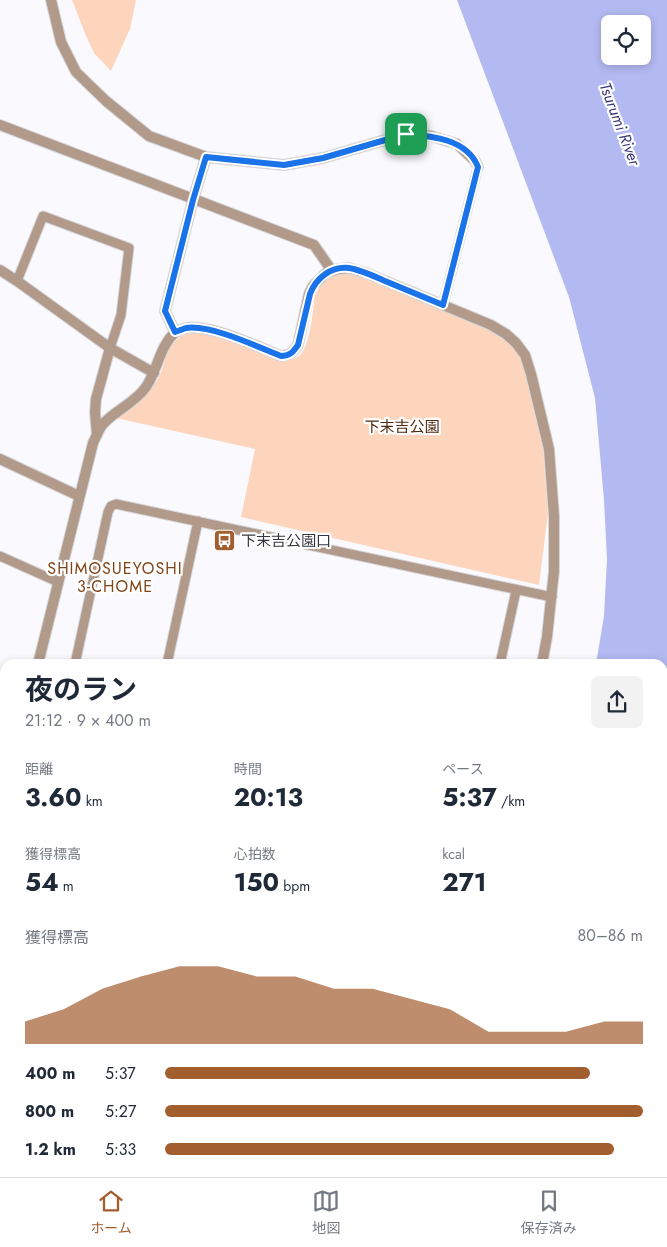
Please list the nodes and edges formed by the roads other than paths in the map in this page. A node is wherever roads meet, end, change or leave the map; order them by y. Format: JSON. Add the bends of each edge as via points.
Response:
{"nodes":[{"id":1,"x":51,"y":0,"type":"edge"},
{"id":2,"x":0,"y":125,"type":"edge"},
{"id":3,"x":206,"y":157,"type":"junction"},
{"id":4,"x":478,"y":167,"type":"joint"},
{"id":5,"x":193,"y":200,"type":"junction"},
{"id":6,"x":0,"y":270,"type":"edge"},
{"id":7,"x":332,"y":271,"type":"junction"},
{"id":8,"x":17,"y":281,"type":"junction"},
{"id":9,"x":443,"y":305,"type":"junction"},
{"id":10,"x":175,"y":332,"type":"junction"},
{"id":11,"x":110,"y":348,"type":"junction"},
{"id":12,"x":154,"y":373,"type":"junction"},
{"id":13,"x":97,"y":435,"type":"junction"},
{"id":14,"x":0,"y":458,"type":"edge"},
{"id":15,"x":79,"y":496,"type":"junction"},
{"id":16,"x":198,"y":521,"type":"junction"},
{"id":17,"x":0,"y":556,"type":"edge"},
{"id":18,"x":58,"y":582,"type":"junction"},
{"id":19,"x":516,"y":591,"type":"junction"},
{"id":20,"x":552,"y":597,"type":"junction"},
{"id":21,"x":39,"y":659,"type":"edge"},
{"id":22,"x":76,"y":659,"type":"edge"},
{"id":23,"x":168,"y":659,"type":"edge"},
{"id":24,"x":501,"y":659,"type":"edge"},
{"id":25,"x":543,"y":659,"type":"edge"}],
"edges":[{"from":1,"to":3,"type":"street","via":[[61,42],[76,72],[149,136]]},
{"from":2,"to":5,"type":"street"},
{"from":3,"to":4,"type":"street","via":[[284,165],[323,158],[406,134],[431,136],[457,144]]},
{"from":3,"to":5,"type":"street"},
{"from":4,"to":9,"type":"lane"},
{"from":5,"to":7,"type":"street","via":[[314,245]]},
{"from":5,"to":10,"type":"street","via":[[165,311]]},
{"from":6,"to":8,"type":"street"},
{"from":7,"to":9,"type":"street","via":[[349,268],[366,273]]},
{"from":7,"to":10,"type":"street","via":[[313,286],[298,345],[288,356],[200,328]]},
{"from":8,"to":11,"type":"street"},
{"from":8,"to":11,"type":"lane","via":[[44,216],[129,248],[122,315]]},
{"from":9,"to":20,"type":"street","via":[[506,334],[525,355],[549,449],[554,516]]},
{"from":10,"to":12,"type":"street","via":[[163,349]]},
{"from":11,"to":12,"type":"street"},
{"from":11,"to":13,"type":"street","via":[[94,412]]},
{"from":12,"to":13,"type":"street","via":[[145,388],[103,424]]},
{"from":13,"to":15,"type":"street"},
{"from":14,"to":15,"type":"street"},
{"from":15,"to":18,"type":"street"},
{"from":16,"to":19,"type":"lane"},
{"from":16,"to":22,"type":"lane","via":[[116,504],[111,506],[100,567]]},
{"from":16,"to":23,"type":"lane"},
{"from":17,"to":18,"type":"lane"},
{"from":18,"to":21,"type":"street"},
{"from":19,"to":20,"type":"lane"},
{"from":19,"to":24,"type":"lane"},
{"from":20,"to":25,"type":"street"}]}
